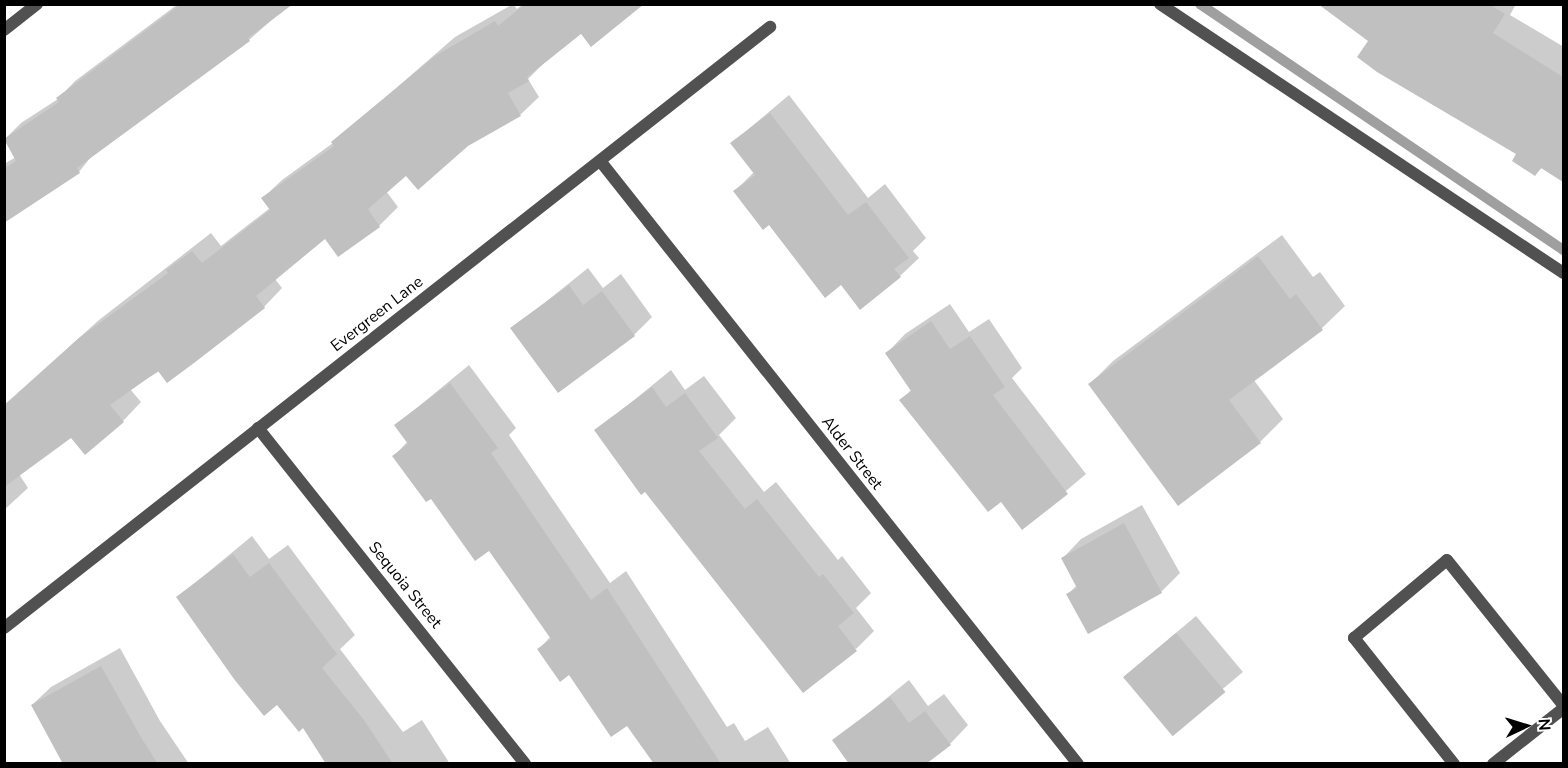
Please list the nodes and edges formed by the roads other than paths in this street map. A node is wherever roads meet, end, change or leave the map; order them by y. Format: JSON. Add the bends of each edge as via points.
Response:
{"nodes":[{"id":1,"x":37,"y":4,"type":"edge"},
{"id":2,"x":1160,"y":4,"type":"edge"},
{"id":3,"x":770,"y":27,"type":"dead end"},
{"id":4,"x":4,"y":30,"type":"edge"},
{"id":5,"x":600,"y":162,"type":"junction"},
{"id":6,"x":1563,"y":273,"type":"edge"},
{"id":7,"x":258,"y":428,"type":"junction"},
{"id":8,"x":4,"y":628,"type":"edge"},
{"id":9,"x":1563,"y":707,"type":"edge"},
{"id":10,"x":525,"y":764,"type":"edge"},
{"id":11,"x":1078,"y":764,"type":"edge"},
{"id":12,"x":1454,"y":764,"type":"edge"},
{"id":13,"x":1493,"y":764,"type":"edge"}],
"edges":[{"from":1,"to":4,"type":"street"},
{"from":2,"to":6,"type":"street"},
{"from":3,"to":5,"type":"street","name":"Evergreen Lane"},
{"from":5,"to":7,"type":"street","name":"Evergreen Lane"},
{"from":5,"to":11,"type":"street","name":"Alder Street"},
{"from":7,"to":8,"type":"street","name":"Evergreen Lane"},
{"from":7,"to":10,"type":"street","name":"Sequoia Street"},
{"from":9,"to":12,"type":"street","via":[[1447,560],[1354,638]]},
{"from":9,"to":13,"type":"street"}]}
